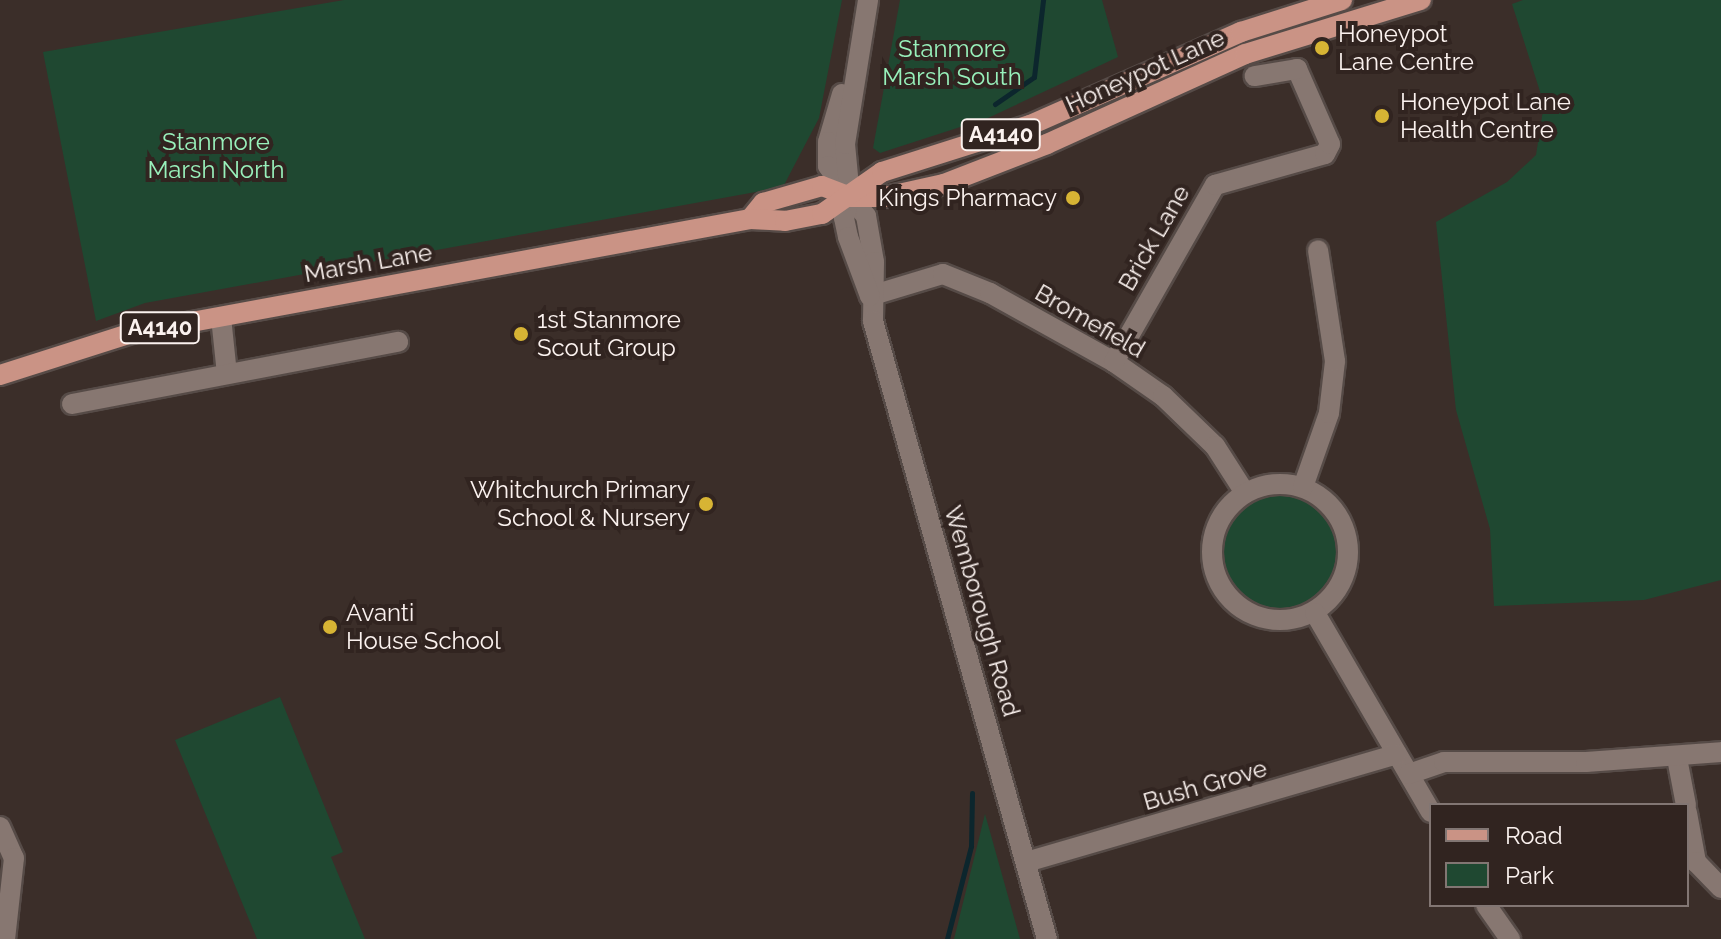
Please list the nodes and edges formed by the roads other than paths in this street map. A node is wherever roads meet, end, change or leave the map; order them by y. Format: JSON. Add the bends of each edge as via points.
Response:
{"nodes":[{"id":1,"x":868,"y":0,"type":"edge"},
{"id":2,"x":1342,"y":0,"type":"edge"},
{"id":3,"x":1421,"y":0,"type":"edge"},
{"id":4,"x":1255,"y":76,"type":"dead end"},
{"id":5,"x":850,"y":197,"type":"junction"},
{"id":6,"x":1318,"y":250,"type":"dead end"},
{"id":7,"x":870,"y":296,"type":"junction"},
{"id":8,"x":221,"y":317,"type":"junction"},
{"id":9,"x":398,"y":342,"type":"dead end"},
{"id":10,"x":1114,"y":362,"type":"junction"},
{"id":11,"x":227,"y":374,"type":"junction"},
{"id":12,"x":0,"y":375,"type":"edge"},
{"id":13,"x":72,"y":404,"type":"dead end"},
{"id":14,"x":1303,"y":487,"type":"junction"},
{"id":15,"x":1245,"y":493,"type":"junction"},
{"id":16,"x":1315,"y":613,"type":"junction"},
{"id":17,"x":1721,"y":752,"type":"edge"},
{"id":18,"x":1397,"y":754,"type":"junction"},
{"id":19,"x":1677,"y":758,"type":"junction"},
{"id":20,"x":1409,"y":774,"type":"junction"},
{"id":21,"x":1686,"y":803,"type":"edge"},
{"id":22,"x":1429,"y":809,"type":"edge"},
{"id":23,"x":1689,"y":824,"type":"edge"},
{"id":24,"x":0,"y":827,"type":"edge"},
{"id":25,"x":1026,"y":862,"type":"junction"},
{"id":26,"x":1721,"y":888,"type":"edge"},
{"id":27,"x":1487,"y":907,"type":"edge"},
{"id":28,"x":1498,"y":935,"type":"edge"},
{"id":29,"x":5,"y":939,"type":"edge"},
{"id":30,"x":1047,"y":939,"type":"edge"}],
"edges":[{"from":1,"to":5,"type":"street","name":"Wemborough Road","via":[[845,144]]},
{"from":2,"to":5,"type":"main road","name":"Honeypot Lane","number":"A4140","via":[[1241,32],[1030,125],[882,172]]},
{"from":3,"to":5,"type":"main road","name":"Honeypot Lane","number":"A4140","via":[[1245,54],[1047,144],[944,184],[885,197]]},
{"from":4,"to":10,"type":"street","name":"Brick Lane","via":[[1297,69],[1306,79],[1330,144],[1325,154],[1215,185]]},
{"from":5,"to":7,"type":"street","name":"Wemborough Road","via":[[844,218]]},
{"from":5,"to":8,"type":"main road","name":"Marsh Lane","number":"A4140","via":[[822,214],[785,221],[750,219]]},
{"from":6,"to":14,"type":"street","via":[[1335,361],[1329,413]]},
{"from":7,"to":10,"type":"street","name":"Bromefield","via":[[932,276],[960,277]]},
{"from":7,"to":25,"type":"street","name":"Wemborough Road"},
{"from":8,"to":11,"type":"street"},
{"from":8,"to":12,"type":"main road","name":"Marsh Lane","number":"A4140","via":[[73,348]]},
{"from":9,"to":11,"type":"street"},
{"from":10,"to":15,"type":"street","name":"Bromefield","via":[[1163,396],[1215,446]]},
{"from":11,"to":13,"type":"street"},
{"from":14,"to":15,"type":"street","via":[[1266,483]]},
{"from":14,"to":16,"type":"street","via":[[1326,501],[1347,540],[1346,572],[1332,599]]},
{"from":15,"to":16,"type":"street","via":[[1216,522],[1212,552],[1217,581],[1235,606],[1265,619]]},
{"from":16,"to":18,"type":"street"},
{"from":17,"to":19,"type":"street"},
{"from":18,"to":20,"type":"street"},
{"from":18,"to":25,"type":"street","name":"Bush Grove"},
{"from":19,"to":20,"type":"street","via":[[1444,762]]},
{"from":19,"to":21,"type":"street"},
{"from":20,"to":22,"type":"street"},
{"from":23,"to":26,"type":"street","via":[[1696,862]]},
{"from":24,"to":29,"type":"street","via":[[14,858]]},
{"from":25,"to":30,"type":"street","name":"Wemborough Road"},
{"from":27,"to":28,"type":"street"}]}
